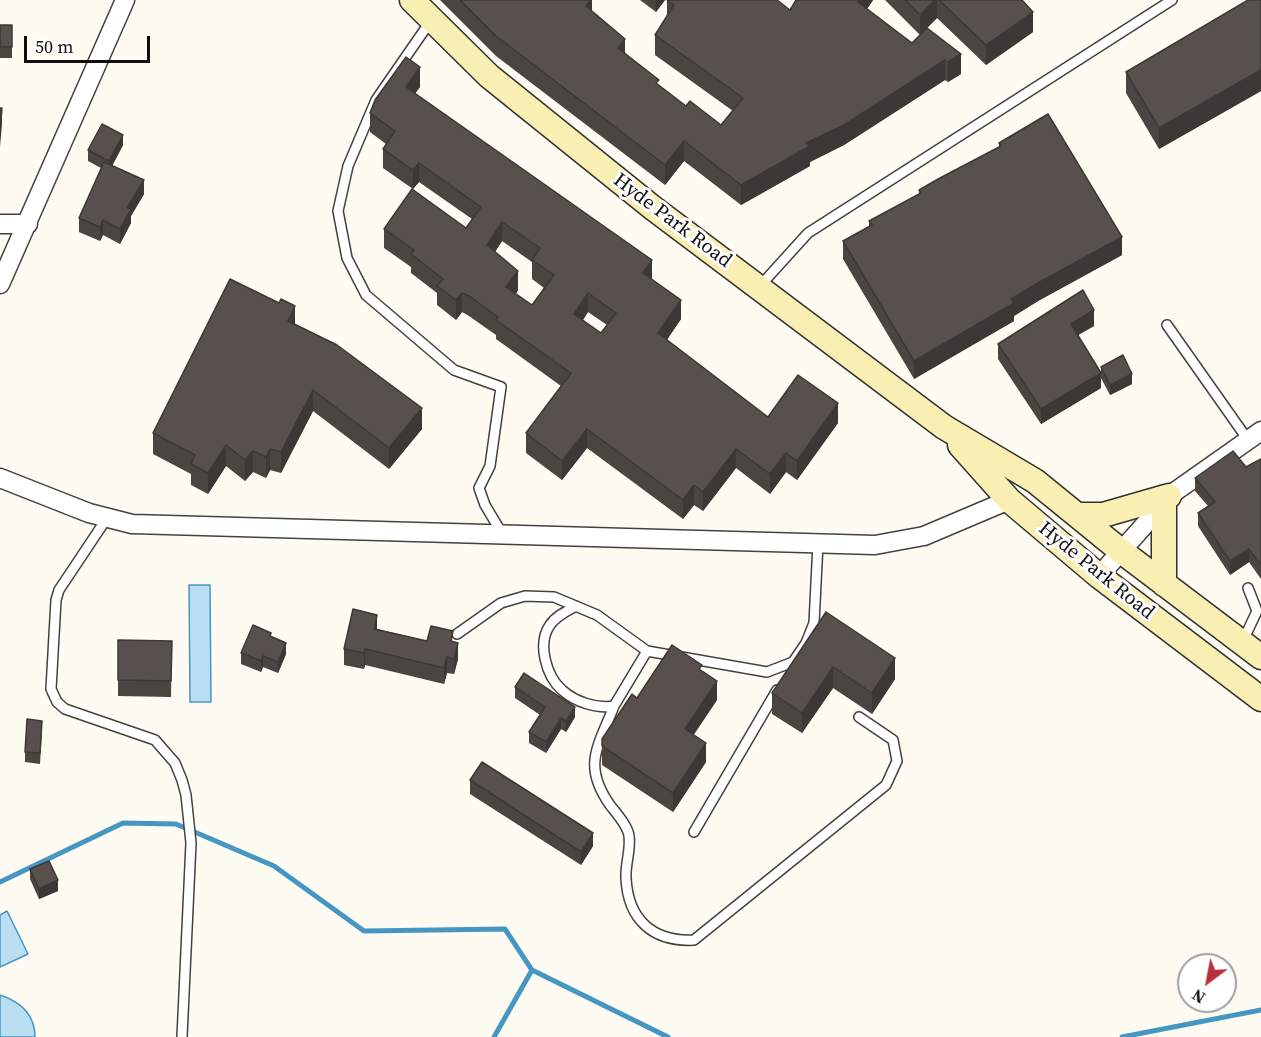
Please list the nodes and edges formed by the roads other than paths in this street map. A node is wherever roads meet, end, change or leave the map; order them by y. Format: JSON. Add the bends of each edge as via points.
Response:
{"nodes":[{"id":1,"x":125,"y":0,"type":"edge"},
{"id":2,"x":412,"y":0,"type":"edge"},
{"id":3,"x":1172,"y":0,"type":"edge"},
{"id":4,"x":432,"y":19,"type":"junction"},
{"id":5,"x":0,"y":224,"type":"edge"},
{"id":6,"x":28,"y":224,"type":"junction"},
{"id":7,"x":0,"y":284,"type":"edge"},
{"id":8,"x":760,"y":286,"type":"junction"},
{"id":9,"x":1167,"y":326,"type":"dead end"},
{"id":10,"x":944,"y":427,"type":"junction"},
{"id":11,"x":1255,"y":435,"type":"edge"},
{"id":12,"x":0,"y":478,"type":"edge"},
{"id":13,"x":1009,"y":500,"type":"junction"},
{"id":14,"x":1166,"y":500,"type":"junction"},
{"id":15,"x":1077,"y":515,"type":"junction"},
{"id":16,"x":107,"y":518,"type":"junction"},
{"id":17,"x":503,"y":535,"type":"junction"},
{"id":18,"x":818,"y":543,"type":"junction"},
{"id":19,"x":1121,"y":551,"type":"junction"},
{"id":20,"x":1099,"y":576,"type":"junction"},
{"id":21,"x":1164,"y":584,"type":"junction"},
{"id":22,"x":1248,"y":588,"type":"dead end"},
{"id":23,"x":576,"y":606,"type":"junction"},
{"id":24,"x":457,"y":634,"type":"dead end"},
{"id":25,"x":1244,"y":644,"type":"edge"},
{"id":26,"x":647,"y":651,"type":"junction"},
{"id":27,"x":1209,"y":660,"type":"junction"},
{"id":28,"x":793,"y":662,"type":"junction"},
{"id":29,"x":1261,"y":699,"type":"edge"},
{"id":30,"x":614,"y":706,"type":"junction"},
{"id":31,"x":859,"y":717,"type":"dead end"},
{"id":32,"x":694,"y":832,"type":"dead end"},
{"id":33,"x":182,"y":1037,"type":"edge"}],
"edges":[{"from":1,"to":6,"type":"street"},
{"from":2,"to":4,"type":"street","name":"Hyde Park Road"},
{"from":3,"to":8,"type":"lane","via":[[808,233]]},
{"from":4,"to":8,"type":"street","name":"Hyde Park Road","via":[[489,76],[653,208]]},
{"from":4,"to":17,"type":"lane","via":[[376,100],[348,166],[338,212],[347,258],[366,295],[454,370],[501,387],[490,466],[479,488]]},
{"from":5,"to":6,"type":"street"},
{"from":6,"to":7,"type":"street"},
{"from":8,"to":10,"type":"street","name":"Hyde Park Road"},
{"from":9,"to":11,"type":"lane"},
{"from":10,"to":13,"type":"street","name":"Hyde Park Road"},
{"from":10,"to":15,"type":"street","name":"Hyde Park Road","via":[[1035,481]]},
{"from":11,"to":14,"type":"street"},
{"from":12,"to":16,"type":"street"},
{"from":13,"to":18,"type":"street","via":[[913,539],[874,545]]},
{"from":13,"to":20,"type":"street","name":"Hyde Park Road"},
{"from":14,"to":15,"type":"street","via":[[1103,515]]},
{"from":14,"to":19,"type":"street"},
{"from":14,"to":21,"type":"street"},
{"from":15,"to":19,"type":"street","name":"Hyde Park Road"},
{"from":16,"to":17,"type":"street","via":[[132,524],[189,527]]},
{"from":16,"to":33,"type":"lane","via":[[56,600],[51,689],[64,709],[145,736],[165,750],[182,780],[191,843]]},
{"from":17,"to":18,"type":"street"},
{"from":18,"to":28,"type":"lane","via":[[814,623]]},
{"from":19,"to":20,"type":"street"},
{"from":19,"to":21,"type":"street","name":"Hyde Park Road"},
{"from":20,"to":27,"type":"street","name":"Hyde Park Road"},
{"from":21,"to":25,"type":"street","name":"Hyde Park Road"},
{"from":22,"to":25,"type":"lane","via":[[1257,611]]},
{"from":23,"to":24,"type":"lane","via":[[554,597],[525,596],[501,603]]},
{"from":23,"to":26,"type":"lane","via":[[611,624]]},
{"from":23,"to":30,"type":"lane","via":[[548,626],[543,648],[549,671],[561,690],[582,702],[602,708]]},
{"from":25,"to":27,"type":"street"},
{"from":26,"to":28,"type":"lane","via":[[767,672]]},
{"from":26,"to":30,"type":"lane"},
{"from":27,"to":29,"type":"street","name":"Hyde Park Road"},
{"from":28,"to":32,"type":"lane"},
{"from":30,"to":31,"type":"lane","via":[[593,761],[599,790],[629,836],[626,878],[632,911],[650,930],[674,941],[694,940],[886,785],[897,761],[893,740]]}]}
